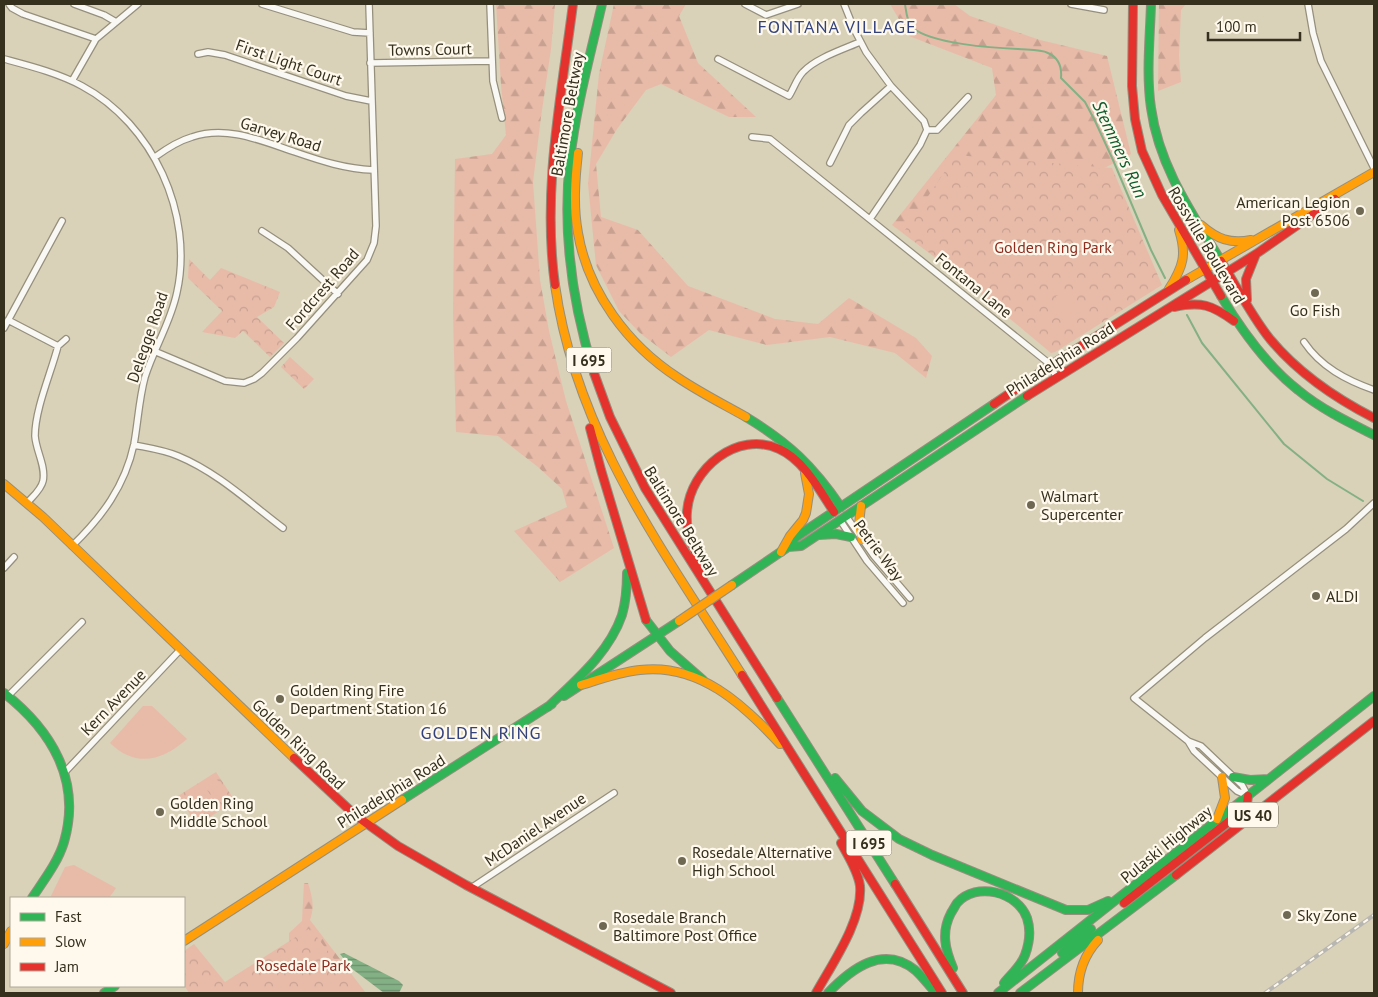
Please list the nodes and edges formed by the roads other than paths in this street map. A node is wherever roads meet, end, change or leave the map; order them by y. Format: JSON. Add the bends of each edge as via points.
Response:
{"nodes":[{"id":1,"x":9,"y":4,"type":"edge"},
{"id":2,"x":74,"y":4,"type":"edge"},
{"id":3,"x":138,"y":4,"type":"edge"},
{"id":4,"x":262,"y":4,"type":"edge"},
{"id":5,"x":369,"y":4,"type":"edge"},
{"id":6,"x":490,"y":4,"type":"edge"},
{"id":7,"x":573,"y":4,"type":"edge"},
{"id":8,"x":602,"y":4,"type":"edge"},
{"id":9,"x":745,"y":4,"type":"edge"},
{"id":10,"x":798,"y":4,"type":"edge"},
{"id":11,"x":844,"y":4,"type":"edge"},
{"id":12,"x":1071,"y":4,"type":"edge"},
{"id":13,"x":1133,"y":4,"type":"edge"},
{"id":14,"x":1151,"y":4,"type":"edge"},
{"id":15,"x":1308,"y":4,"type":"edge"},
{"id":16,"x":1104,"y":10,"type":"dead end"},
{"id":17,"x":116,"y":22,"type":"junction"},
{"id":18,"x":370,"y":33,"type":"junction"},
{"id":19,"x":96,"y":39,"type":"junction"},
{"id":20,"x":860,"y":42,"type":"junction"},
{"id":21,"x":198,"y":54,"type":"dead end"},
{"id":22,"x":4,"y":59,"type":"edge"},
{"id":23,"x":718,"y":59,"type":"dead end"},
{"id":24,"x":491,"y":61,"type":"junction"},
{"id":25,"x":370,"y":63,"type":"junction"},
{"id":26,"x":72,"y":81,"type":"junction"},
{"id":27,"x":891,"y":86,"type":"junction"},
{"id":28,"x":583,"y":92,"type":"junction"},
{"id":29,"x":968,"y":97,"type":"dead end"},
{"id":30,"x":371,"y":101,"type":"junction"},
{"id":31,"x":502,"y":118,"type":"dead end"},
{"id":32,"x":927,"y":130,"type":"junction"},
{"id":33,"x":752,"y":137,"type":"dead end"},
{"id":34,"x":155,"y":157,"type":"junction"},
{"id":35,"x":830,"y":162,"type":"dead end"},
{"id":36,"x":373,"y":170,"type":"junction"},
{"id":37,"x":1374,"y":170,"type":"edge"},
{"id":38,"x":1345,"y":188,"type":"junction"},
{"id":39,"x":1174,"y":217,"type":"junction"},
{"id":40,"x":870,"y":219,"type":"junction"},
{"id":41,"x":1193,"y":219,"type":"junction"},
{"id":42,"x":62,"y":221,"type":"dead end"},
{"id":43,"x":262,"y":231,"type":"dead end"},
{"id":44,"x":1261,"y":238,"type":"junction"},
{"id":45,"x":1256,"y":254,"type":"junction"},
{"id":46,"x":1220,"y":260,"type":"junction"},
{"id":47,"x":1206,"y":269,"type":"junction"},
{"id":48,"x":1227,"y":272,"type":"junction"},
{"id":49,"x":1213,"y":281,"type":"junction"},
{"id":50,"x":1167,"y":292,"type":"junction"},
{"id":51,"x":338,"y":294,"type":"junction"},
{"id":52,"x":1248,"y":304,"type":"junction"},
{"id":53,"x":1164,"y":310,"type":"junction"},
{"id":54,"x":8,"y":320,"type":"junction"},
{"id":55,"x":1240,"y":325,"type":"junction"},
{"id":56,"x":4,"y":328,"type":"edge"},
{"id":57,"x":66,"y":339,"type":"dead end"},
{"id":58,"x":1304,"y":342,"type":"dead end"},
{"id":59,"x":58,"y":346,"type":"junction"},
{"id":60,"x":154,"y":351,"type":"junction"},
{"id":61,"x":1051,"y":365,"type":"junction"},
{"id":62,"x":1056,"y":377,"type":"junction"},
{"id":63,"x":1374,"y":390,"type":"edge"},
{"id":64,"x":586,"y":408,"type":"junction"},
{"id":65,"x":1374,"y":418,"type":"edge"},
{"id":66,"x":1374,"y":435,"type":"edge"},
{"id":67,"x":134,"y":445,"type":"junction"},
{"id":68,"x":805,"y":472,"type":"junction"},
{"id":69,"x":4,"y":484,"type":"edge"},
{"id":70,"x":1374,"y":502,"type":"edge"},
{"id":71,"x":27,"y":503,"type":"junction"},
{"id":72,"x":861,"y":506,"type":"junction"},
{"id":73,"x":837,"y":509,"type":"junction"},
{"id":74,"x":843,"y":518,"type":"junction"},
{"id":75,"x":283,"y":528,"type":"dead end"},
{"id":76,"x":817,"y":536,"type":"junction"},
{"id":77,"x":851,"y":537,"type":"junction"},
{"id":78,"x":862,"y":540,"type":"junction"},
{"id":79,"x":72,"y":546,"type":"junction"},
{"id":80,"x":788,"y":547,"type":"junction"},
{"id":81,"x":626,"y":552,"type":"junction"},
{"id":82,"x":781,"y":552,"type":"junction"},
{"id":83,"x":14,"y":557,"type":"dead end"},
{"id":84,"x":4,"y":568,"type":"edge"},
{"id":85,"x":910,"y":598,"type":"dead end"},
{"id":86,"x":715,"y":599,"type":"junction"},
{"id":87,"x":903,"y":603,"type":"dead end"},
{"id":88,"x":82,"y":622,"type":"dead end"},
{"id":89,"x":657,"y":636,"type":"junction"},
{"id":90,"x":180,"y":650,"type":"junction"},
{"id":91,"x":703,"y":680,"type":"junction"},
{"id":92,"x":581,"y":685,"type":"junction"},
{"id":93,"x":6,"y":694,"type":"edge"},
{"id":94,"x":1374,"y":696,"type":"edge"},
{"id":95,"x":548,"y":707,"type":"junction"},
{"id":96,"x":787,"y":713,"type":"junction"},
{"id":97,"x":1374,"y":721,"type":"edge"},
{"id":98,"x":1188,"y":741,"type":"junction"},
{"id":99,"x":800,"y":766,"type":"junction"},
{"id":100,"x":65,"y":772,"type":"junction"},
{"id":101,"x":1233,"y":776,"type":"junction"},
{"id":102,"x":1222,"y":777,"type":"junction"},
{"id":103,"x":1270,"y":779,"type":"junction"},
{"id":104,"x":614,"y":793,"type":"dead end"},
{"id":105,"x":1248,"y":796,"type":"junction"},
{"id":106,"x":822,"y":802,"type":"junction"},
{"id":107,"x":1216,"y":822,"type":"junction"},
{"id":108,"x":364,"y":824,"type":"junction"},
{"id":109,"x":1137,"y":884,"type":"junction"},
{"id":110,"x":471,"y":888,"type":"junction"},
{"id":111,"x":33,"y":897,"type":"edge"},
{"id":112,"x":1131,"y":910,"type":"junction"},
{"id":113,"x":10,"y":933,"type":"edge"},
{"id":114,"x":185,"y":940,"type":"edge"},
{"id":115,"x":4,"y":944,"type":"edge"},
{"id":116,"x":958,"y":986,"type":"junction"},
{"id":117,"x":1029,"y":986,"type":"junction"},
{"id":118,"x":671,"y":993,"type":"edge"},
{"id":119,"x":816,"y":993,"type":"edge"},
{"id":120,"x":828,"y":993,"type":"edge"},
{"id":121,"x":936,"y":993,"type":"edge"},
{"id":122,"x":942,"y":993,"type":"edge"},
{"id":123,"x":963,"y":993,"type":"edge"},
{"id":124,"x":996,"y":993,"type":"edge"},
{"id":125,"x":1020,"y":993,"type":"edge"},
{"id":126,"x":1078,"y":993,"type":"edge"}],
"edges":[{"from":1,"to":19,"type":"street","via":[[23,14]]},
{"from":2,"to":17,"type":"street"},
{"from":3,"to":17,"type":"street"},
{"from":4,"to":18,"type":"street","via":[[353,32]]},
{"from":5,"to":18,"type":"street","name":"Fordcrest Road"},
{"from":6,"to":24,"type":"street","name":"Towns Court"},
{"from":7,"to":64,"type":"main road","name":"Baltimore Beltway","number":"I 695","via":[[554,144],[550,225],[562,324]]},
{"from":8,"to":28,"type":"main road","name":"Baltimore Beltway","number":"I 695"},
{"from":9,"to":10,"type":"street","via":[[766,15]]},
{"from":11,"to":20,"type":"street"},
{"from":12,"to":16,"type":"street"},
{"from":13,"to":39,"type":"main road","name":"Rossville Boulevard","via":[[1131,86],[1138,136],[1151,174]]},
{"from":14,"to":41,"type":"main road","name":"Rossville Boulevard","via":[[1148,64],[1152,119],[1165,165]]},
{"from":15,"to":37,"type":"street","via":[[1321,60]]},
{"from":17,"to":19,"type":"street"},
{"from":18,"to":25,"type":"street","name":"Fordcrest Road"},
{"from":19,"to":26,"type":"street"},
{"from":20,"to":23,"type":"street","via":[[806,69],[789,96]]},
{"from":20,"to":27,"type":"street"},
{"from":21,"to":30,"type":"street","name":"First Light Court","via":[[226,55],[346,96]]},
{"from":22,"to":26,"type":"street","name":"Delegge Road"},
{"from":24,"to":25,"type":"street","name":"Towns Court"},
{"from":24,"to":31,"type":"street","name":"Towns Court","via":[[492,81]]},
{"from":25,"to":30,"type":"street","name":"Fordcrest Road"},
{"from":26,"to":34,"type":"street","name":"Delegge Road","via":[[115,110]]},
{"from":27,"to":32,"type":"street","via":[[924,121]]},
{"from":27,"to":35,"type":"street","via":[[850,125]]},
{"from":28,"to":73,"type":"main road","via":[[574,183],[577,224],[584,255],[607,306],[636,343],[660,365],[787,444],[813,468]]},
{"from":28,"to":86,"type":"main road","name":"Baltimore Beltway","number":"I 695","via":[[571,150],[567,217],[572,285],[586,352],[600,396],[623,448]]},
{"from":29,"to":32,"type":"street","via":[[936,130]]},
{"from":30,"to":36,"type":"street","name":"Fordcrest Road"},
{"from":32,"to":40,"type":"street"},
{"from":33,"to":40,"type":"street","name":"Fontana Lane","via":[[770,139]]},
{"from":34,"to":36,"type":"street","name":"Garvey Road","via":[[191,137],[230,133],[339,166]]},
{"from":34,"to":60,"type":"street","name":"Delegge Road","via":[[177,213],[181,254],[175,302]]},
{"from":36,"to":51,"type":"street","name":"Fordcrest Road","via":[[376,226],[372,249],[367,260]]},
{"from":37,"to":38,"type":"main road","name":"Philadelphia Road"},
{"from":38,"to":44,"type":"main road","name":"Philadelphia Road"},
{"from":38,"to":45,"type":"main road","name":"Philadelphia Road","via":[[1329,204]]},
{"from":39,"to":47,"type":"main road","name":"Rossville Boulevard"},
{"from":39,"to":50,"type":"main road","via":[[1184,244],[1184,254],[1178,275]]},
{"from":40,"to":61,"type":"street","name":"Fontana Lane"},
{"from":41,"to":44,"type":"main road","via":[[1212,235],[1227,241]]},
{"from":41,"to":46,"type":"main road","name":"Rossville Boulevard"},
{"from":42,"to":54,"type":"street"},
{"from":43,"to":51,"type":"street","via":[[288,248]]},
{"from":44,"to":46,"type":"main road","name":"Philadelphia Road"},
{"from":45,"to":48,"type":"main road","name":"Philadelphia Road"},
{"from":45,"to":52,"type":"main road","via":[[1246,279]]},
{"from":46,"to":47,"type":"main road","name":"Philadelphia Road"},
{"from":46,"to":48,"type":"main road","name":"Rossville Boulevard"},
{"from":47,"to":49,"type":"main road","name":"Rossville Boulevard"},
{"from":47,"to":50,"type":"main road","name":"Philadelphia Road"},
{"from":48,"to":49,"type":"main road","name":"Philadelphia Road"},
{"from":48,"to":52,"type":"main road","name":"Rossville Boulevard"},
{"from":49,"to":53,"type":"main road","name":"Philadelphia Road"},
{"from":49,"to":55,"type":"main road","name":"Rossville Boulevard"},
{"from":50,"to":61,"type":"main road","name":"Philadelphia Road"},
{"from":51,"to":60,"type":"street","name":"Fordcrest Road","via":[[262,373],[250,381],[225,381]]},
{"from":52,"to":65,"type":"main road","name":"Rossville Boulevard","via":[[1269,337],[1310,379],[1351,407]]},
{"from":53,"to":55,"type":"main road","via":[[1194,303],[1210,305]]},
{"from":53,"to":62,"type":"main road","name":"Philadelphia Road"},
{"from":54,"to":56,"type":"street"},
{"from":54,"to":59,"type":"street"},
{"from":55,"to":66,"type":"main road","name":"Rossville Boulevard","via":[[1275,370],[1299,392]]},
{"from":57,"to":59,"type":"street"},
{"from":58,"to":63,"type":"street","via":[[1329,368]]},
{"from":59,"to":71,"type":"street","via":[[36,428],[43,480]]},
{"from":60,"to":67,"type":"street","name":"Delegge Road","via":[[142,393]]},
{"from":61,"to":62,"type":"street","name":"Fontana Lane"},
{"from":61,"to":73,"type":"main road","name":"Philadelphia Road"},
{"from":62,"to":72,"type":"main road","name":"Philadelphia Road"},
{"from":64,"to":81,"type":"main road","via":[[594,447]]},
{"from":64,"to":99,"type":"main road","name":"Baltimore Beltway","number":"I 695","via":[[631,499]]},
{"from":67,"to":75,"type":"street","via":[[163,451],[193,463]]},
{"from":67,"to":79,"type":"street","name":"Delegge Road","via":[[112,500]]},
{"from":68,"to":73,"type":"main road"},
{"from":68,"to":82,"type":"main road","via":[[809,494],[806,513]]},
{"from":68,"to":86,"type":"main road","via":[[779,449],[753,444],[722,454],[700,474],[690,496],[688,525],[693,546]]},
{"from":69,"to":71,"type":"main road","name":"Golden Ring Road"},
{"from":70,"to":98,"type":"street","via":[[1346,529],[1134,698]]},
{"from":71,"to":79,"type":"main road","name":"Golden Ring Road"},
{"from":72,"to":74,"type":"main road","name":"Philadelphia Road"},
{"from":72,"to":78,"type":"main road","via":[[859,524]]},
{"from":73,"to":74,"type":"main road","name":"Petrie Way"},
{"from":73,"to":80,"type":"main road","name":"Philadelphia Road","via":[[796,537]]},
{"from":74,"to":76,"type":"main road","name":"Philadelphia Road"},
{"from":74,"to":77,"type":"street","name":"Petrie Way"},
{"from":74,"to":78,"type":"street","name":"Petrie Way"},
{"from":76,"to":77,"type":"main road","via":[[836,534]]},
{"from":76,"to":80,"type":"main road","name":"Philadelphia Road","via":[[801,546]]},
{"from":77,"to":87,"type":"street","name":"Petrie Way"},
{"from":78,"to":85,"type":"street","name":"Petrie Way"},
{"from":79,"to":90,"type":"main road","name":"Golden Ring Road"},
{"from":80,"to":82,"type":"main road","name":"Philadelphia Road"},
{"from":81,"to":89,"type":"main road","via":[[644,616]]},
{"from":81,"to":95,"type":"main road","via":[[628,579],[625,602],[612,640],[595,662]]},
{"from":82,"to":89,"type":"main road","name":"Philadelphia Road","bridge":true},
{"from":83,"to":84,"type":"street"},
{"from":86,"to":96,"type":"main road","name":"Baltimore Beltway","number":"I 695"},
{"from":88,"to":93,"type":"street"},
{"from":89,"to":91,"type":"main road","via":[[676,659]]},
{"from":89,"to":92,"type":"main road","name":"Philadelphia Road"},
{"from":90,"to":100,"type":"street","name":"Kern Avenue"},
{"from":90,"to":108,"type":"main road","name":"Golden Ring Road"},
{"from":91,"to":92,"type":"main road","via":[[676,671],[648,668]]},
{"from":91,"to":99,"type":"main road","via":[[750,712]]},
{"from":92,"to":95,"type":"main road","name":"Philadelphia Road"},
{"from":93,"to":100,"type":"main road","via":[[26,709],[43,729]]},
{"from":94,"to":103,"type":"main road","name":"Pulaski Highway","number":"US 40"},
{"from":95,"to":108,"type":"main road","name":"Philadelphia Road"},
{"from":96,"to":109,"type":"main road","via":[[852,800],[887,831],[914,847],[1074,912],[1099,906]]},
{"from":96,"to":116,"type":"main road","name":"Baltimore Beltway","number":"I 695"},
{"from":97,"to":112,"type":"main road","name":"Pulaski Highway","number":"US 40"},
{"from":98,"to":101,"type":"street","via":[[1201,746]]},
{"from":98,"to":102,"type":"street","via":[[1194,751]]},
{"from":99,"to":106,"type":"main road","name":"Baltimore Beltway","number":"I 695"},
{"from":100,"to":111,"type":"main road","via":[[69,810],[65,837],[58,856]]},
{"from":101,"to":103,"type":"main road","via":[[1250,780]]},
{"from":101,"to":105,"type":"street"},
{"from":102,"to":105,"type":"street"},
{"from":102,"to":107,"type":"main road","via":[[1226,798]]},
{"from":103,"to":105,"type":"main road","name":"Pulaski Highway","number":"US 40"},
{"from":104,"to":110,"type":"street","name":"McDaniel Avenue"},
{"from":105,"to":107,"type":"main road","name":"Pulaski Highway","number":"US 40"},
{"from":105,"to":117,"type":"main road","via":[[1241,812],[1057,957]]},
{"from":106,"to":119,"type":"main road","via":[[859,884],[860,898],[852,924]]},
{"from":106,"to":122,"type":"main road","name":"Baltimore Beltway","number":"I 695"},
{"from":107,"to":109,"type":"main road","name":"Pulaski Highway","number":"US 40"},
{"from":108,"to":110,"type":"main road","name":"Golden Ring Road"},
{"from":108,"to":114,"type":"main road","name":"Philadelphia Road"},
{"from":109,"to":124,"type":"main road","name":"Pulaski Highway","number":"US 40"},
{"from":110,"to":118,"type":"main road","name":"Golden Ring Road"},
{"from":112,"to":117,"type":"main road","name":"Pulaski Highway","number":"US 40"},
{"from":112,"to":126,"type":"main road","via":[[1092,945],[1080,971]]},
{"from":113,"to":115,"type":"main road"},
{"from":116,"to":123,"type":"main road","name":"Baltimore Beltway","number":"I 695"},
{"from":116,"to":124,"type":"main road","via":[[945,946],[948,917],[964,897],[993,891],[1007,895],[1021,906],[1030,931],[1024,956]]},
{"from":117,"to":125,"type":"main road","name":"Pulaski Highway","number":"US 40"},
{"from":120,"to":121,"type":"main road","via":[[856,968],[884,958],[912,968]]}]}
